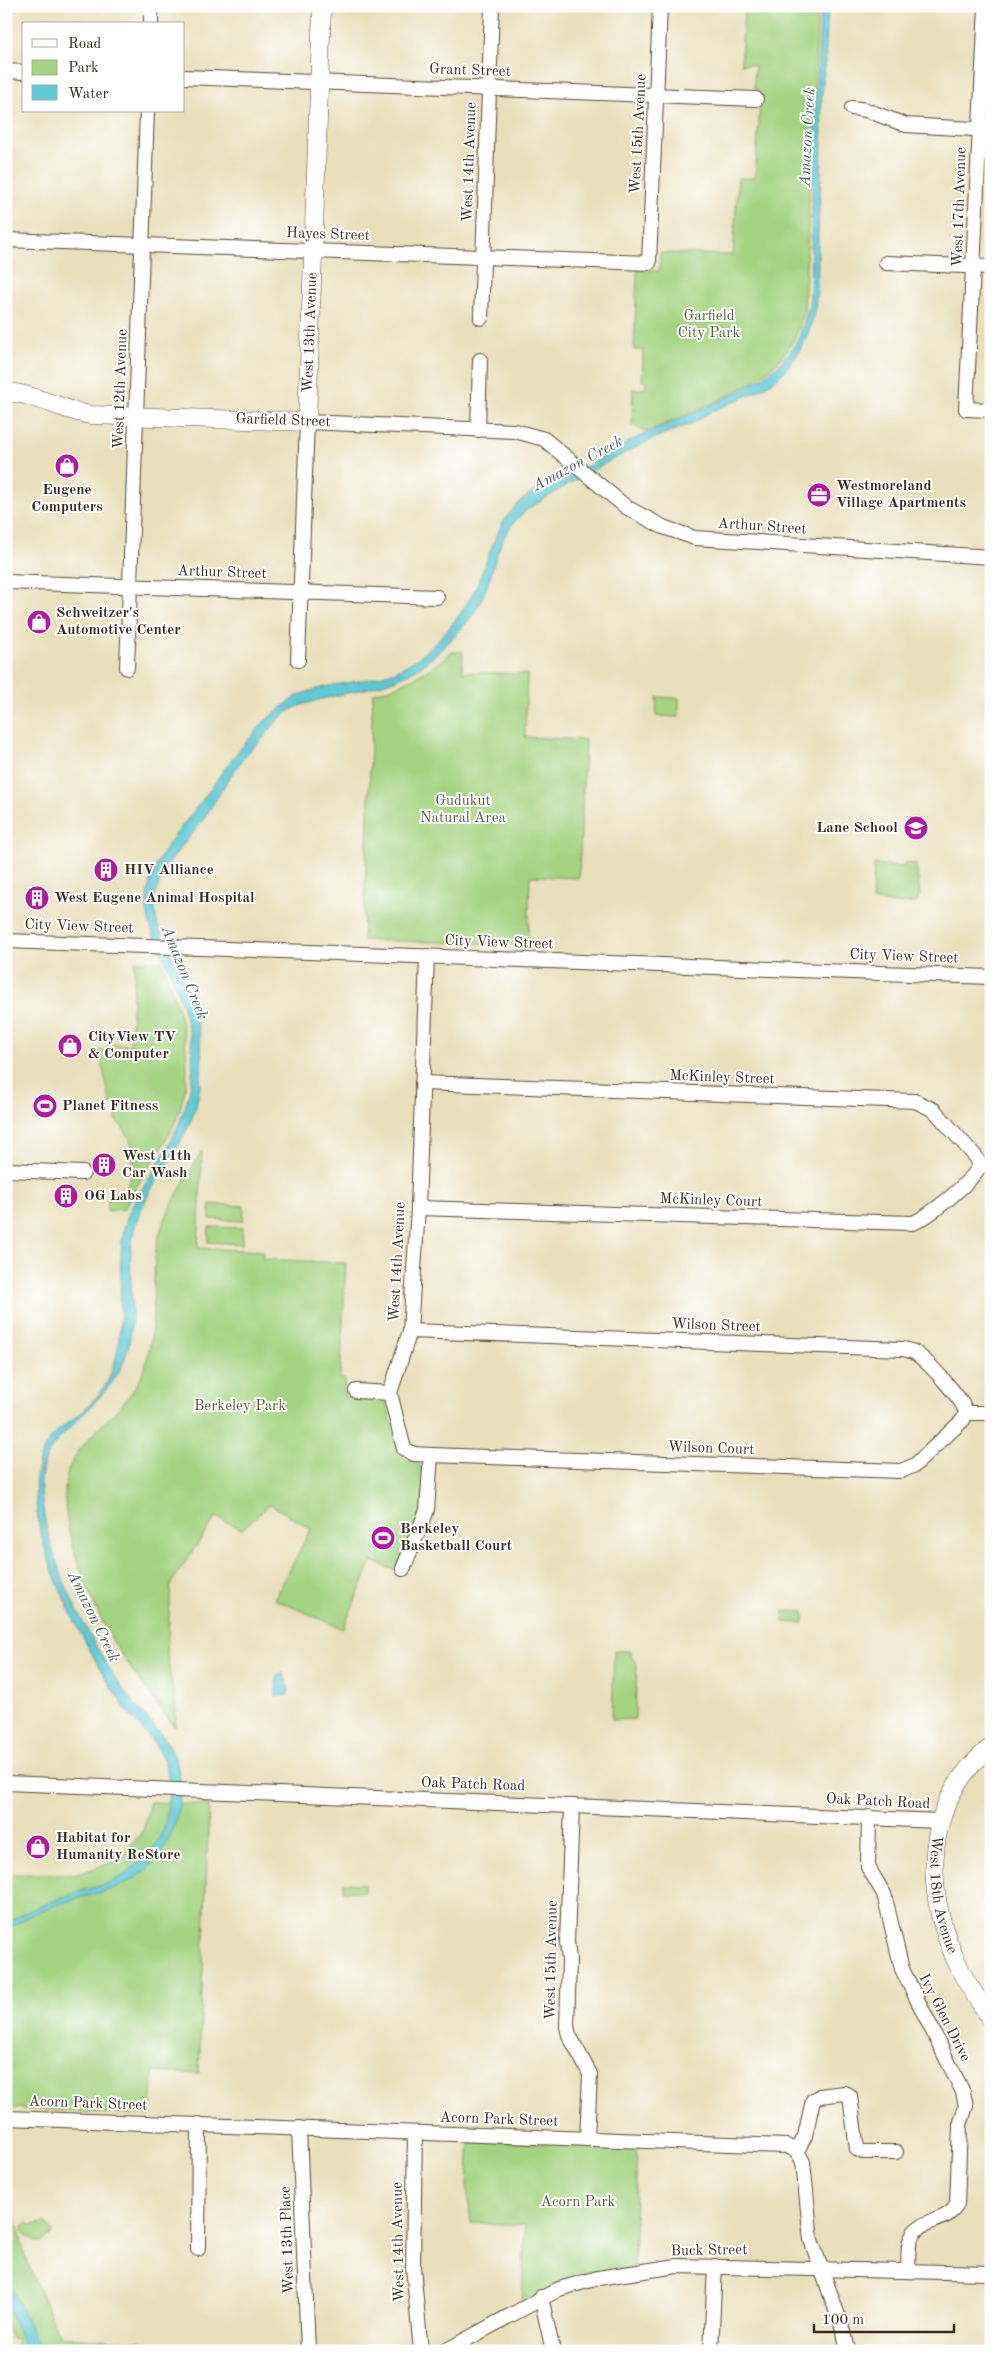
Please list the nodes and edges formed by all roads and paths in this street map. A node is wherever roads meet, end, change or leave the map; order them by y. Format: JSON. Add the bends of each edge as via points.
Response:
{"nodes":[{"id":1,"x":151,"y":6,"type":"edge"},
{"id":2,"x":322,"y":6,"type":"edge"},
{"id":3,"x":492,"y":6,"type":"edge"},
{"id":4,"x":660,"y":6,"type":"edge"},
{"id":5,"x":986,"y":6,"type":"edge"},
{"id":6,"x":151,"y":22,"type":"edge"},
{"id":7,"x":6,"y":71,"type":"edge"},
{"id":8,"x":22,"y":72,"type":"edge"},
{"id":9,"x":185,"y":77,"type":"edge"},
{"id":10,"x":319,"y":82,"type":"junction"},
{"id":11,"x":489,"y":88,"type":"junction"},
{"id":12,"x":657,"y":94,"type":"junction"},
{"id":13,"x":756,"y":99,"type":"dead end"},
{"id":14,"x":852,"y":108,"type":"dead end"},
{"id":15,"x":147,"y":112,"type":"edge"},
{"id":16,"x":985,"y":130,"type":"edge"},
{"id":17,"x":6,"y":240,"type":"edge"},
{"id":18,"x":142,"y":245,"type":"junction"},
{"id":19,"x":313,"y":251,"type":"junction"},
{"id":20,"x":483,"y":257,"type":"junction"},
{"id":21,"x":649,"y":263,"type":"joint"},
{"id":22,"x":886,"y":263,"type":"dead end"},
{"id":23,"x":974,"y":266,"type":"junction"},
{"id":24,"x":991,"y":267,"type":"edge"},
{"id":25,"x":481,"y":318,"type":"dead end"},
{"id":26,"x":480,"y":360,"type":"dead end"},
{"id":27,"x":6,"y":392,"type":"edge"},
{"id":28,"x":6,"y":398,"type":"edge"},
{"id":29,"x":33,"y":398,"type":"junction"},
{"id":30,"x":991,"y":410,"type":"edge"},
{"id":31,"x":136,"y":416,"type":"junction"},
{"id":32,"x":307,"y":422,"type":"junction"},
{"id":33,"x":478,"y":430,"type":"junction"},
{"id":34,"x":558,"y":450,"type":"joint"},
{"id":35,"x":991,"y":557,"type":"edge"},
{"id":36,"x":6,"y":582,"type":"edge"},
{"id":37,"x":130,"y":586,"type":"junction"},
{"id":38,"x":300,"y":592,"type":"junction"},
{"id":39,"x":437,"y":597,"type":"dead end"},
{"id":40,"x":298,"y":660,"type":"dead end"},
{"id":41,"x":127,"y":668,"type":"dead end"},
{"id":42,"x":6,"y":941,"type":"edge"},
{"id":43,"x":427,"y":956,"type":"junction"},
{"id":44,"x":991,"y":977,"type":"edge"},
{"id":45,"x":422,"y":1083,"type":"junction"},
{"id":46,"x":985,"y":1166,"type":"edge"},
{"id":47,"x":6,"y":1170,"type":"edge"},
{"id":48,"x":83,"y":1173,"type":"dead end"},
{"id":49,"x":418,"y":1208,"type":"junction"},
{"id":50,"x":410,"y":1331,"type":"junction"},
{"id":51,"x":356,"y":1391,"type":"dead end"},
{"id":52,"x":390,"y":1393,"type":"junction"},
{"id":53,"x":966,"y":1412,"type":"junction"},
{"id":54,"x":991,"y":1414,"type":"edge"},
{"id":55,"x":431,"y":1455,"type":"junction"},
{"id":56,"x":403,"y":1569,"type":"dead end"},
{"id":57,"x":991,"y":1747,"type":"edge"},
{"id":58,"x":6,"y":1783,"type":"edge"},
{"id":59,"x":572,"y":1806,"type":"junction"},
{"id":60,"x":869,"y":1817,"type":"junction"},
{"id":61,"x":939,"y":1821,"type":"junction"},
{"id":62,"x":991,"y":2019,"type":"edge"},
{"id":63,"x":6,"y":2118,"type":"edge"},
{"id":64,"x":199,"y":2124,"type":"junction"},
{"id":65,"x":299,"y":2128,"type":"junction"},
{"id":66,"x":415,"y":2133,"type":"junction"},
{"id":67,"x":588,"y":2139,"type":"junction"},
{"id":68,"x":797,"y":2151,"type":"junction"},
{"id":69,"x":896,"y":2152,"type":"dead end"},
{"id":70,"x":198,"y":2249,"type":"dead end"},
{"id":71,"x":715,"y":2266,"type":"junction"},
{"id":72,"x":820,"y":2268,"type":"junction"},
{"id":73,"x":908,"y":2270,"type":"junction"},
{"id":74,"x":991,"y":2273,"type":"edge"},
{"id":75,"x":541,"y":2297,"type":"junction"},
{"id":76,"x":308,"y":2351,"type":"edge"},
{"id":77,"x":421,"y":2351,"type":"edge"},
{"id":78,"x":445,"y":2351,"type":"edge"},
{"id":79,"x":553,"y":2351,"type":"edge"},
{"id":80,"x":711,"y":2351,"type":"edge"},
{"id":81,"x":848,"y":2351,"type":"edge"}],
"edges":[{"from":1,"to":6,"type":"street"},
{"from":2,"to":10,"type":"main road","name":"West 13th Avenue"},
{"from":3,"to":11,"type":"street","name":"West 14th Avenue"},
{"from":4,"to":12,"type":"street","name":"West 15th Avenue"},
{"from":5,"to":16,"type":"street","name":"West 17th Avenue"},
{"from":7,"to":8,"type":"street"},
{"from":9,"to":10,"type":"street","name":"Grant Street"},
{"from":10,"to":11,"type":"street","name":"Grant Street"},
{"from":10,"to":19,"type":"main road","name":"West 13th Avenue"},
{"from":11,"to":12,"type":"street","name":"Grant Street"},
{"from":11,"to":20,"type":"street","name":"West 14th Avenue"},
{"from":12,"to":13,"type":"street","name":"Grant Street"},
{"from":12,"to":21,"type":"street","name":"West 15th Avenue"},
{"from":14,"to":16,"type":"street","via":[[906,125]]},
{"from":15,"to":18,"type":"street","name":"West 12th Avenue"},
{"from":16,"to":23,"type":"street","name":"West 17th Avenue"},
{"from":17,"to":18,"type":"street","name":"Hayes Street"},
{"from":18,"to":19,"type":"street","name":"Hayes Street"},
{"from":18,"to":31,"type":"street","name":"West 12th Avenue"},
{"from":19,"to":20,"type":"street","name":"Hayes Street"},
{"from":19,"to":32,"type":"main road","name":"West 13th Avenue"},
{"from":20,"to":21,"type":"street","name":"Hayes Street"},
{"from":20,"to":25,"type":"street","name":"West 14th Avenue"},
{"from":22,"to":23,"type":"street"},
{"from":23,"to":24,"type":"street"},
{"from":23,"to":30,"type":"street","name":"West 17th Avenue","via":[[966,409]]},
{"from":26,"to":33,"type":"street"},
{"from":27,"to":29,"type":"main road","name":"Garfield Street"},
{"from":28,"to":29,"type":"main road"},
{"from":29,"to":31,"type":"main road","name":"Garfield Street","via":[[77,413]]},
{"from":31,"to":32,"type":"main road","name":"Garfield Street"},
{"from":31,"to":37,"type":"street","name":"West 12th Avenue"},
{"from":32,"to":33,"type":"street","name":"Garfield Street"},
{"from":32,"to":38,"type":"street","name":"West 13th Avenue"},
{"from":33,"to":34,"type":"street","name":"Garfield Street","via":[[515,431],[544,439]]},
{"from":34,"to":35,"type":"street","name":"Arthur Street","via":[[612,498],[650,521],[695,538]]},
{"from":36,"to":37,"type":"street","name":"Arthur Street"},
{"from":37,"to":38,"type":"street","name":"Arthur Street"},
{"from":37,"to":41,"type":"street","name":"West 12th Avenue"},
{"from":38,"to":39,"type":"street","name":"Arthur Street"},
{"from":38,"to":40,"type":"street","name":"West 13th Avenue"},
{"from":42,"to":43,"type":"street","name":"City View Street"},
{"from":43,"to":44,"type":"street","name":"City View Street"},
{"from":43,"to":45,"type":"street","name":"West 14th Avenue"},
{"from":45,"to":46,"type":"street","name":"McKinley Street","via":[[915,1101],[934,1110]]},
{"from":45,"to":49,"type":"street","name":"West 14th Avenue"},
{"from":46,"to":49,"type":"street","name":"McKinley Court","via":[[927,1218],[912,1223]]},
{"from":47,"to":48,"type":"street"},
{"from":49,"to":50,"type":"street","name":"West 14th Avenue"},
{"from":50,"to":52,"type":"street","name":"West 14th Avenue"},
{"from":50,"to":53,"type":"street","name":"Wilson Street","via":[[903,1349],[922,1358],[962,1402]]},
{"from":51,"to":52,"type":"street"},
{"from":52,"to":55,"type":"street","via":[[404,1449],[414,1454]]},
{"from":53,"to":54,"type":"street"},
{"from":53,"to":55,"type":"street","name":"Wilson Court","via":[[962,1420],[915,1465],[901,1472]]},
{"from":55,"to":56,"type":"street","via":[[427,1510]]},
{"from":57,"to":61,"type":"main road","name":"West 18th Avenue","via":[[958,1780]]},
{"from":58,"to":59,"type":"street","name":"Oak Patch Road"},
{"from":59,"to":60,"type":"street","name":"Oak Patch Road"},
{"from":59,"to":67,"type":"street","name":"West 15th Avenue","via":[[567,2027],[590,2074]]},
{"from":60,"to":61,"type":"street","name":"Oak Patch Road"},
{"from":60,"to":73,"type":"street","name":"Ivy Glen Drive","via":[[868,1867],[884,1894],[902,1969],[963,2092],[966,2106],[960,2125],[957,2204],[950,2214],[921,2226],[913,2234]]},
{"from":61,"to":62,"type":"main road","name":"West 18th Avenue","via":[[935,1874],[941,1915],[958,1967]]},
{"from":63,"to":64,"type":"street","name":"Acorn Park Street"},
{"from":64,"to":65,"type":"street","name":"Acorn Park Street"},
{"from":64,"to":70,"type":"street"},
{"from":65,"to":66,"type":"street","name":"Acorn Park Street"},
{"from":65,"to":76,"type":"street","name":"West 13th Place"},
{"from":66,"to":67,"type":"street","name":"Acorn Park Street"},
{"from":66,"to":77,"type":"street","name":"West 14th Avenue","via":[[413,2267]]},
{"from":67,"to":68,"type":"street","name":"Acorn Park Street","via":[[782,2146]]},
{"from":68,"to":69,"type":"street","via":[[805,2136],[813,2100],[844,2092],[849,2094],[856,2145],[860,2150]]},
{"from":68,"to":72,"type":"street","via":[[803,2162],[809,2229]]},
{"from":71,"to":72,"type":"street","name":"Buck Street"},
{"from":71,"to":75,"type":"street","name":"Buck Street","via":[[677,2266],[598,2278]]},
{"from":71,"to":80,"type":"street"},
{"from":72,"to":73,"type":"street","name":"Buck Street"},
{"from":72,"to":81,"type":"street"},
{"from":73,"to":74,"type":"street","name":"Buck Street"},
{"from":75,"to":78,"type":"street","name":"Buck Street"},
{"from":75,"to":79,"type":"street"}]}
